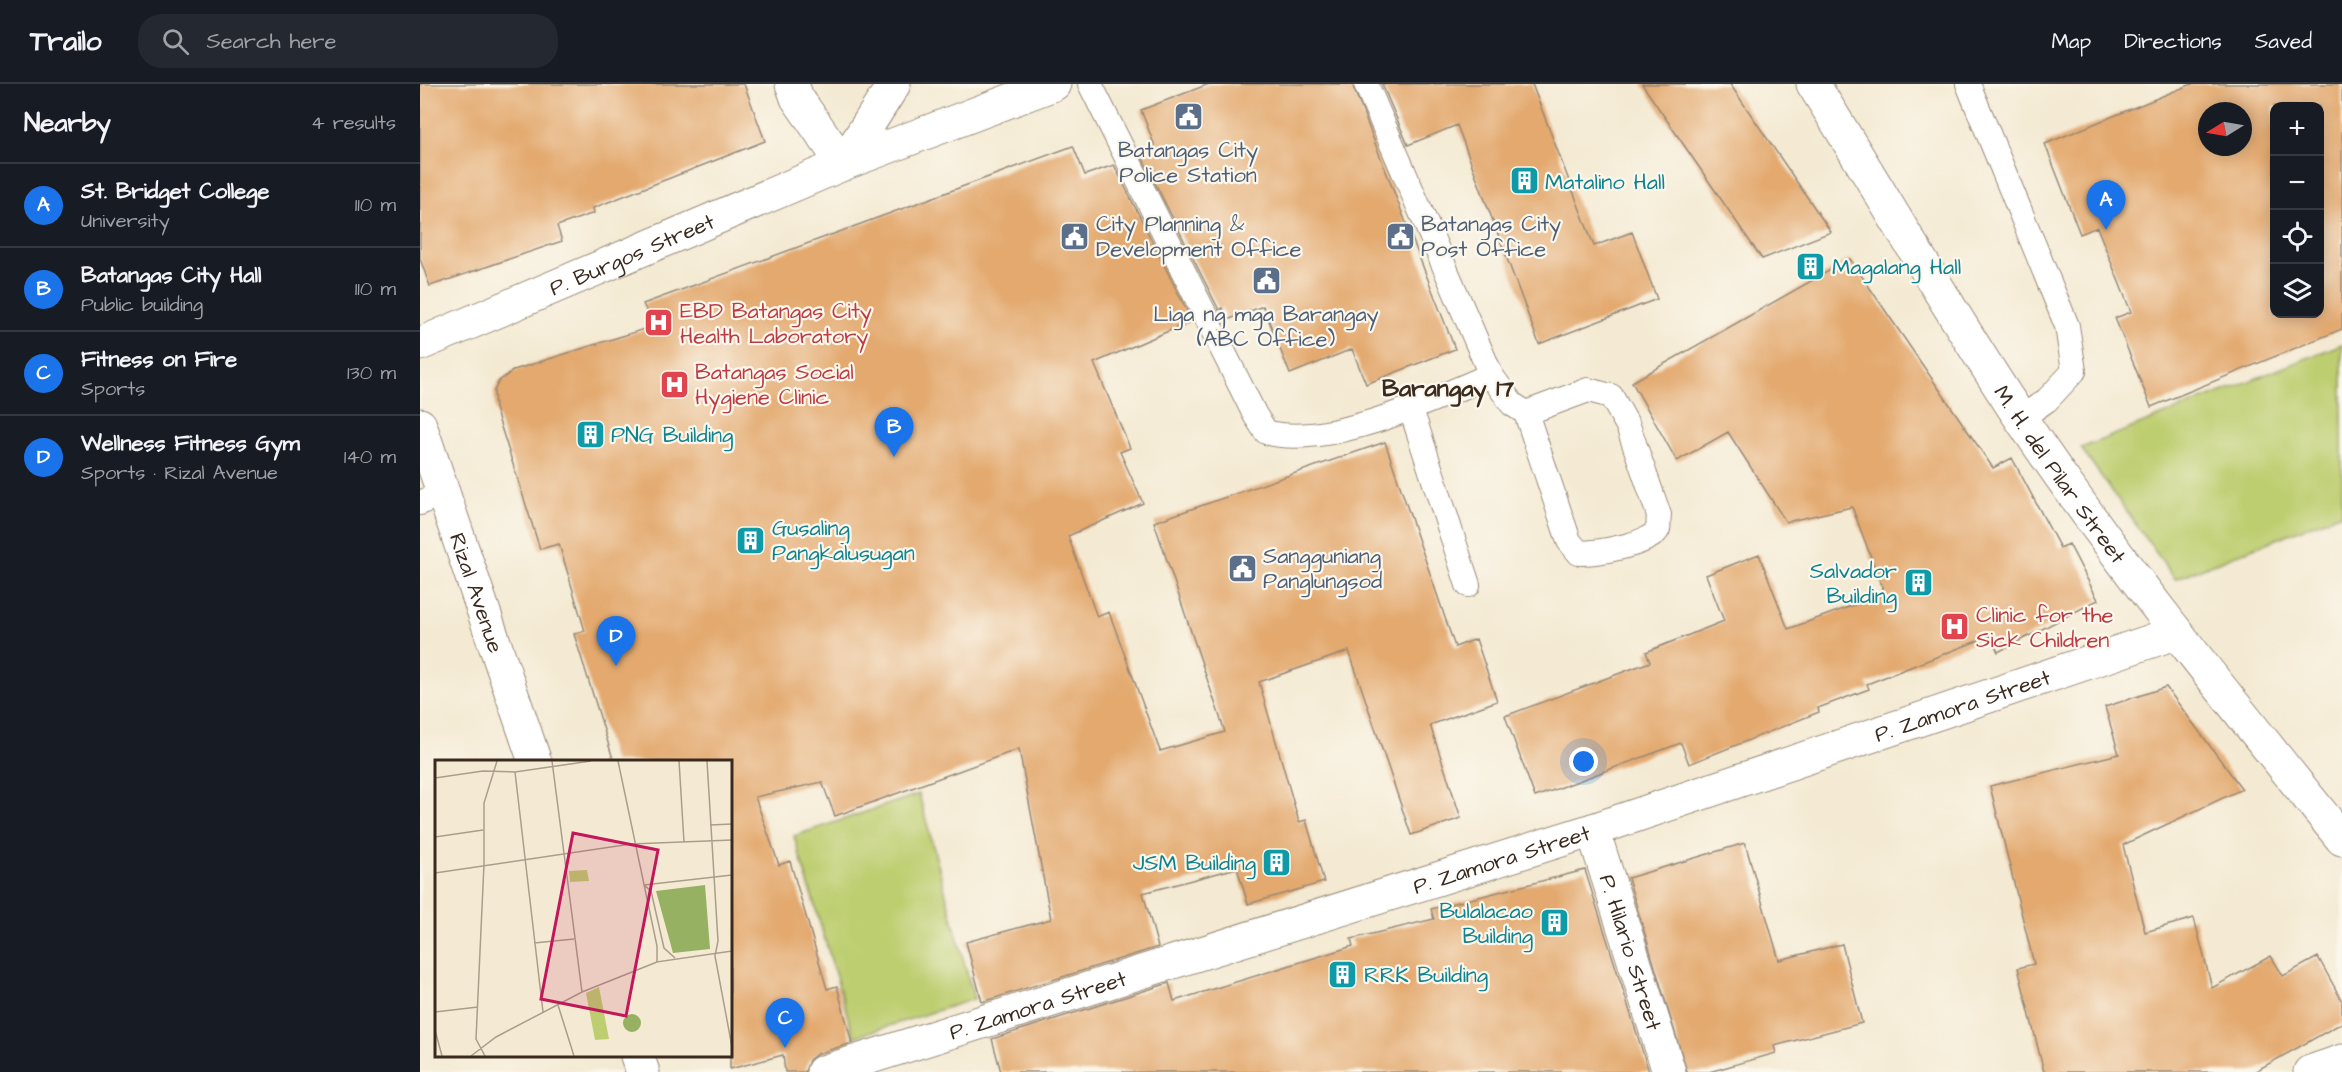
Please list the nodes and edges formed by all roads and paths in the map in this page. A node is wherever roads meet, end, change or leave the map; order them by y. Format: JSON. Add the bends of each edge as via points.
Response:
{"nodes":[{"id":1,"x":792,"y":84,"type":"edge"},
{"id":2,"x":894,"y":84,"type":"edge"},
{"id":3,"x":1054,"y":84,"type":"edge"},
{"id":4,"x":1090,"y":84,"type":"edge"},
{"id":5,"x":1366,"y":84,"type":"edge"},
{"id":6,"x":1813,"y":84,"type":"edge"},
{"id":7,"x":1968,"y":84,"type":"edge"},
{"id":8,"x":843,"y":164,"type":"junction"},
{"id":9,"x":420,"y":344,"type":"edge"},
{"id":10,"x":1491,"y":375,"type":"junction"},
{"id":11,"x":1411,"y":409,"type":"junction"},
{"id":12,"x":1526,"y":413,"type":"junction"},
{"id":13,"x":2020,"y":418,"type":"junction"},
{"id":14,"x":420,"y":424,"type":"edge"},
{"id":15,"x":431,"y":498,"type":"edge"},
{"id":16,"x":1468,"y":585,"type":"dead end"},
{"id":17,"x":2175,"y":633,"type":"junction"},
{"id":18,"x":534,"y":760,"type":"edge"},
{"id":19,"x":1593,"y":830,"type":"junction"},
{"id":20,"x":2342,"y":839,"type":"edge"},
{"id":21,"x":637,"y":1057,"type":"edge"},
{"id":22,"x":2342,"y":1061,"type":"edge"},
{"id":23,"x":643,"y":1072,"type":"edge"},
{"id":24,"x":823,"y":1072,"type":"edge"},
{"id":25,"x":1669,"y":1072,"type":"edge"},
{"id":26,"x":2310,"y":1072,"type":"edge"}],
"edges":[{"from":1,"to":8,"type":"street","via":[[797,98]]},
{"from":2,"to":8,"type":"street"},
{"from":3,"to":8,"type":"street","name":"P. Burgos Street"},
{"from":4,"to":11,"type":"lane","via":[[1266,432],[1282,436],[1326,432]]},
{"from":5,"to":10,"type":"lane"},
{"from":6,"to":13,"type":"street","name":"M. H. del Pilar Street"},
{"from":7,"to":13,"type":"lane","via":[[2067,326],[2074,371],[2048,400]]},
{"from":8,"to":9,"type":"street","name":"P. Burgos Street"},
{"from":10,"to":11,"type":"lane"},
{"from":10,"to":12,"type":"lane","via":[[1512,404]]},
{"from":11,"to":16,"type":"lane"},
{"from":12,"to":12,"type":"lane","via":[[1569,541],[1578,553],[1648,539],[1658,529],[1659,515],[1628,426],[1611,396],[1588,390]]},
{"from":13,"to":17,"type":"street","name":"M. H. del Pilar Street"},
{"from":14,"to":15,"type":"street","name":"Rizal Avenue"},
{"from":15,"to":18,"type":"street","name":"Rizal Avenue"},
{"from":17,"to":19,"type":"street","name":"P. Zamora Street"},
{"from":17,"to":20,"type":"street","name":"M. H. del Pilar Street"},
{"from":19,"to":24,"type":"street","name":"P. Zamora Street"},
{"from":19,"to":25,"type":"street","name":"P. Hilario Street"},
{"from":21,"to":23,"type":"street"},
{"from":22,"to":26,"type":"street"}]}
